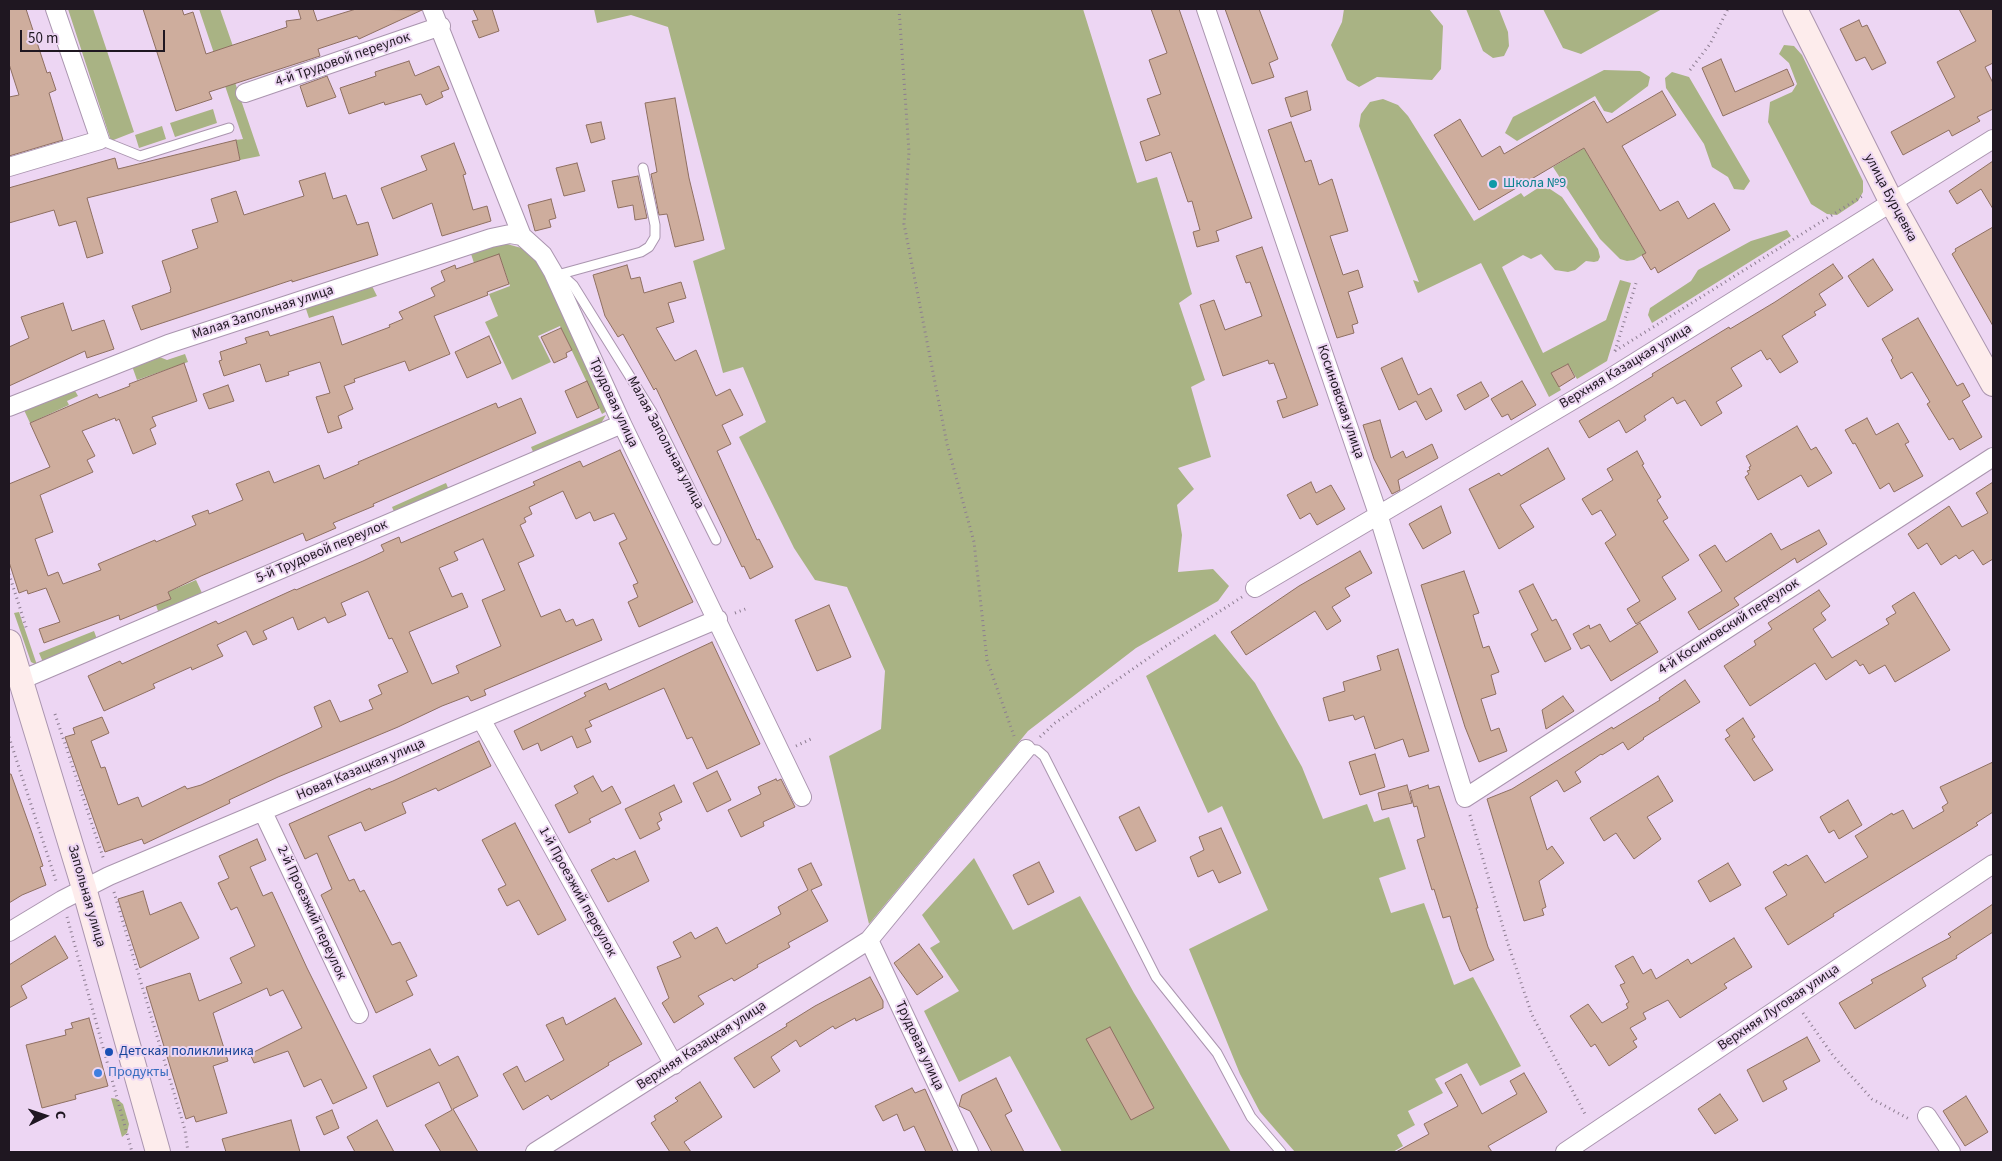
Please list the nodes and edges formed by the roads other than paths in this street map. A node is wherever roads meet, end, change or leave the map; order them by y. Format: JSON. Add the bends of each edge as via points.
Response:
{"nodes":[{"id":1,"x":55,"y":9,"type":"edge"},
{"id":2,"x":432,"y":9,"type":"edge"},
{"id":3,"x":1206,"y":9,"type":"edge"},
{"id":4,"x":1794,"y":9,"type":"edge"},
{"id":5,"x":441,"y":26,"type":"junction"},
{"id":6,"x":244,"y":93,"type":"dead end"},
{"id":7,"x":230,"y":128,"type":"dead end"},
{"id":8,"x":1993,"y":139,"type":"edge"},
{"id":9,"x":100,"y":140,"type":"junction"},
{"id":10,"x":9,"y":167,"type":"edge"},
{"id":11,"x":643,"y":168,"type":"dead end"},
{"id":12,"x":1887,"y":194,"type":"junction"},
{"id":13,"x":522,"y":236,"type":"junction"},
{"id":14,"x":557,"y":273,"type":"junction"},
{"id":15,"x":1993,"y":384,"type":"edge"},
{"id":16,"x":9,"y":407,"type":"edge"},
{"id":17,"x":622,"y":424,"type":"junction"},
{"id":18,"x":1993,"y":457,"type":"edge"},
{"id":19,"x":1378,"y":514,"type":"junction"},
{"id":20,"x":716,"y":540,"type":"dead end"},
{"id":21,"x":1255,"y":588,"type":"road end"},
{"id":22,"x":723,"y":618,"type":"junction"},
{"id":23,"x":9,"y":642,"type":"edge"},
{"id":24,"x":21,"y":680,"type":"junction"},
{"id":25,"x":481,"y":719,"type":"junction"},
{"id":26,"x":1023,"y":752,"type":"joint"},
{"id":27,"x":802,"y":797,"type":"dead end"},
{"id":28,"x":1465,"y":798,"type":"joint"},
{"id":29,"x":263,"y":812,"type":"junction"},
{"id":30,"x":1993,"y":864,"type":"edge"},
{"id":31,"x":84,"y":888,"type":"junction"},
{"id":32,"x":9,"y":932,"type":"edge"},
{"id":33,"x":869,"y":940,"type":"junction"},
{"id":34,"x":359,"y":1014,"type":"dead end"},
{"id":35,"x":674,"y":1065,"type":"junction"},
{"id":36,"x":1927,"y":1116,"type":"road end"},
{"id":37,"x":158,"y":1152,"type":"edge"},
{"id":38,"x":535,"y":1152,"type":"edge"},
{"id":39,"x":969,"y":1152,"type":"edge"},
{"id":40,"x":1281,"y":1152,"type":"edge"},
{"id":41,"x":1565,"y":1152,"type":"edge"},
{"id":42,"x":1951,"y":1152,"type":"edge"}],
"edges":[{"from":1,"to":9,"type":"street"},
{"from":2,"to":5,"type":"street","name":"Трудовая улица"},
{"from":3,"to":19,"type":"street","name":"Косиновская улица"},
{"from":4,"to":12,"type":"main road","name":"улица Бурцевка"},
{"from":5,"to":6,"type":"street","name":"4-й Трудовой переулок"},
{"from":5,"to":13,"type":"street","name":"Трудовая улица"},
{"from":7,"to":9,"type":"lane","via":[[140,156]]},
{"from":8,"to":12,"type":"street","name":"Верхняя Казацкая улица"},
{"from":9,"to":10,"type":"street"},
{"from":11,"to":14,"type":"lane","via":[[655,225],[655,237],[649,247],[641,252]]},
{"from":12,"to":15,"type":"main road","name":"улица Бурцевка"},
{"from":12,"to":19,"type":"street","name":"Верхняя Казацкая улица","via":[[1607,380]]},
{"from":13,"to":14,"type":"street","name":"Трудовая улица"},
{"from":13,"to":16,"type":"street","name":"Малая Запольная улица","via":[[510,234],[491,238],[177,341]]},
{"from":14,"to":17,"type":"street","name":"Трудовая улица"},
{"from":14,"to":20,"type":"lane","name":"Малая Запольная улица","via":[[573,285],[652,412]]},
{"from":17,"to":22,"type":"street","name":"Трудовая улица"},
{"from":17,"to":24,"type":"street","name":"5-й Трудовой переулок"},
{"from":18,"to":28,"type":"street","name":"4-й Косиновский переулок"},
{"from":19,"to":21,"type":"street","name":"Верхняя Казацкая улица"},
{"from":19,"to":28,"type":"street","name":"Косиновская улица"},
{"from":22,"to":25,"type":"street","name":"Новая Казацкая улица"},
{"from":22,"to":27,"type":"street","name":"Трудовая улица"},
{"from":23,"to":24,"type":"main road","name":"Запольная улица"},
{"from":24,"to":31,"type":"main road","name":"Запольная улица"},
{"from":25,"to":29,"type":"street","name":"Новая Казацкая улица"},
{"from":25,"to":35,"type":"street","name":"1-й Проезжий переулок"},
{"from":26,"to":33,"type":"street","name":"Верхняя Казацкая улица"},
{"from":26,"to":40,"type":"lane","via":[[1037,750],[1044,756],[1156,977],[1217,1053],[1251,1117]]},
{"from":29,"to":31,"type":"street","name":"Новая Казацкая улица"},
{"from":29,"to":34,"type":"street","name":"2-й Проезжий переулок"},
{"from":30,"to":41,"type":"street","name":"Верхняя Луговая улица"},
{"from":31,"to":32,"type":"street","name":"Новая Казацкая улица"},
{"from":31,"to":37,"type":"main road","name":"Запольная улица"},
{"from":33,"to":35,"type":"street","name":"Верхняя Казацкая улица"},
{"from":33,"to":39,"type":"street","name":"Трудовая улица"},
{"from":35,"to":38,"type":"street","name":"Верхняя Казацкая улица"},
{"from":36,"to":42,"type":"street"}]}
